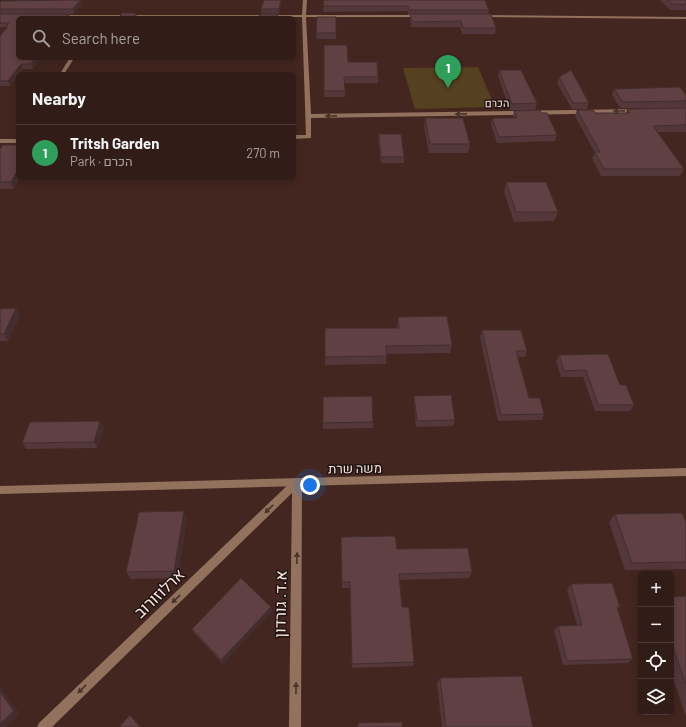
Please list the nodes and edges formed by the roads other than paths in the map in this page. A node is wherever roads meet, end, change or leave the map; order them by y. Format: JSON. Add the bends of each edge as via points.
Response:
{"nodes":[{"id":1,"x":305,"y":0,"type":"edge"},
{"id":2,"x":304,"y":15,"type":"junction"},
{"id":3,"x":52,"y":16,"type":"edge"},
{"id":4,"x":423,"y":16,"type":"edge"},
{"id":5,"x":479,"y":16,"type":"edge"},
{"id":6,"x":686,"y":18,"type":"edge"},
{"id":7,"x":71,"y":60,"type":"dead end"},
{"id":8,"x":63,"y":72,"type":"edge"},
{"id":9,"x":646,"y":111,"type":"edge"},
{"id":10,"x":308,"y":116,"type":"junction"},
{"id":11,"x":296,"y":137,"type":"edge"},
{"id":12,"x":0,"y":141,"type":"edge"},
{"id":13,"x":16,"y":141,"type":"edge"},
{"id":14,"x":686,"y":472,"type":"edge"},
{"id":15,"x":297,"y":482,"type":"junction"},
{"id":16,"x":0,"y":490,"type":"edge"},
{"id":17,"x":43,"y":727,"type":"edge"},
{"id":18,"x":295,"y":727,"type":"edge"}],
"edges":[{"from":1,"to":2,"type":"street"},
{"from":2,"to":3,"type":"street"},
{"from":2,"to":4,"type":"street"},
{"from":2,"to":10,"type":"street"},
{"from":5,"to":6,"type":"street"},
{"from":7,"to":8,"type":"street"},
{"from":9,"to":10,"type":"street","name":"הכרם","one_way":true},
{"from":10,"to":11,"type":"street","via":[[309,137]]},
{"from":12,"to":13,"type":"street"},
{"from":14,"to":15,"type":"street","name":"משה שרת"},
{"from":15,"to":16,"type":"street","name":"משה שרת"},
{"from":15,"to":17,"type":"street","name":"ארלוזורוב","one_way":true},
{"from":18,"to":15,"type":"street","name":"א.ד. גורדון","one_way":true}]}
